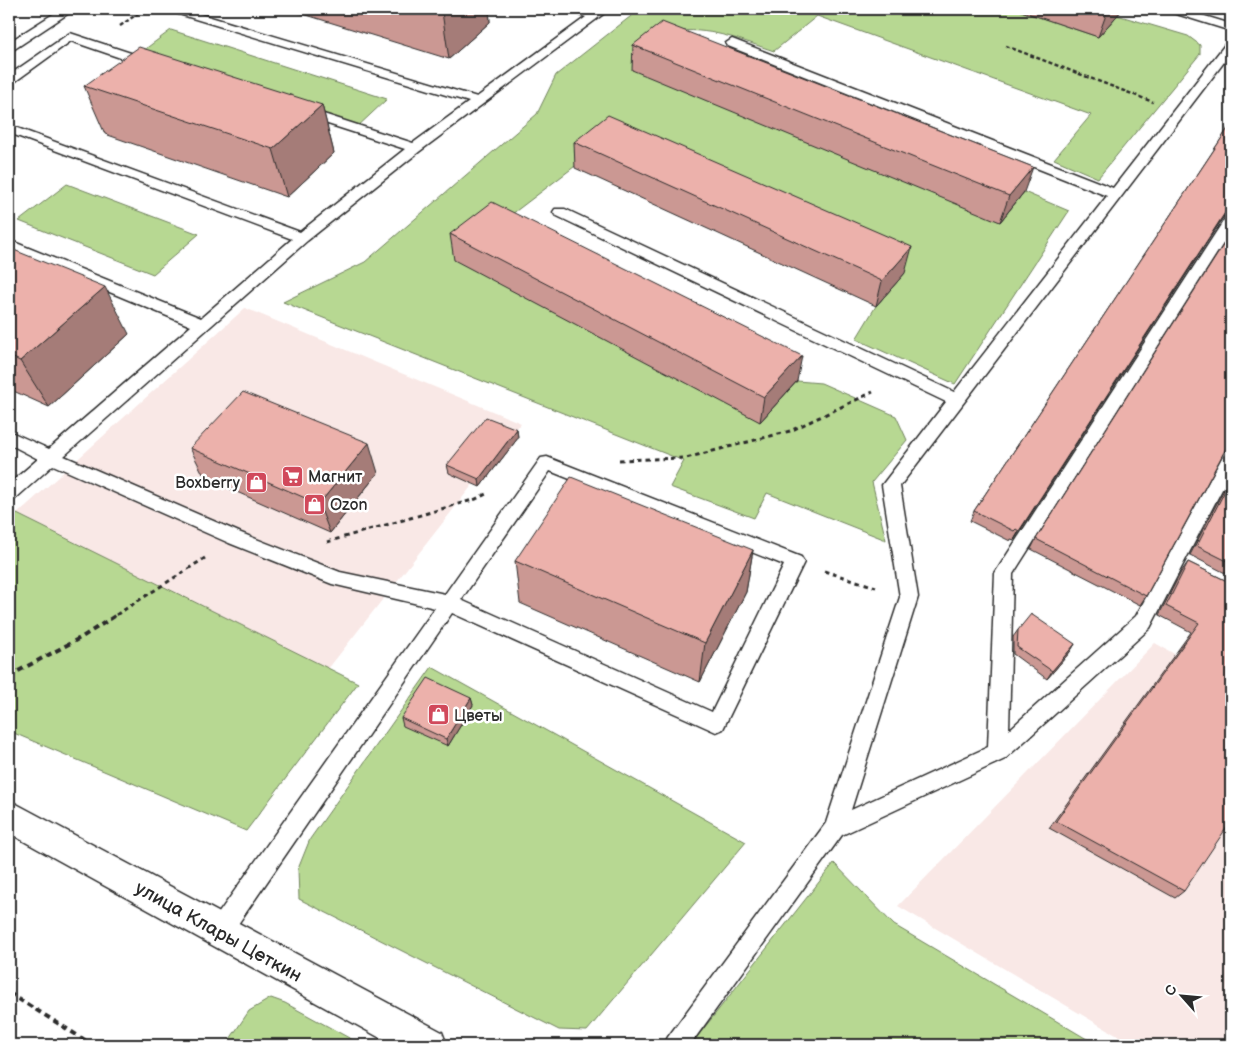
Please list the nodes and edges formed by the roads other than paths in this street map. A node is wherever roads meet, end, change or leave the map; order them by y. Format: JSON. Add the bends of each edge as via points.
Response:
{"nodes":[{"id":1,"x":69,"y":9,"type":"edge"},
{"id":2,"x":173,"y":9,"type":"edge"},
{"id":3,"x":572,"y":9,"type":"edge"},
{"id":4,"x":1171,"y":9,"type":"edge"},
{"id":5,"x":599,"y":12,"type":"edge"},
{"id":6,"x":1231,"y":28,"type":"edge"},
{"id":7,"x":732,"y":43,"type":"dead end"},
{"id":8,"x":1231,"y":45,"type":"edge"},
{"id":9,"x":9,"y":47,"type":"edge"},
{"id":10,"x":161,"y":66,"type":"edge"},
{"id":11,"x":9,"y":80,"type":"edge"},
{"id":12,"x":478,"y":101,"type":"junction"},
{"id":13,"x":290,"y":108,"type":"edge"},
{"id":14,"x":9,"y":129,"type":"edge"},
{"id":15,"x":415,"y":148,"type":"junction"},
{"id":16,"x":1116,"y":194,"type":"junction"},
{"id":17,"x":560,"y":212,"type":"dead end"},
{"id":18,"x":1231,"y":220,"type":"edge"},
{"id":19,"x":302,"y":238,"type":"junction"},
{"id":20,"x":9,"y":245,"type":"edge"},
{"id":21,"x":203,"y":325,"type":"junction"},
{"id":22,"x":957,"y":400,"type":"junction"},
{"id":23,"x":9,"y":437,"type":"edge"},
{"id":24,"x":51,"y":457,"type":"junction"},
{"id":25,"x":1231,"y":457,"type":"edge"},
{"id":26,"x":9,"y":494,"type":"edge"},
{"id":27,"x":448,"y":603,"type":"junction"},
{"id":28,"x":998,"y":752,"type":"junction"},
{"id":29,"x":9,"y":816,"type":"edge"},
{"id":30,"x":835,"y":828,"type":"junction"},
{"id":31,"x":219,"y":932,"type":"junction"},
{"id":32,"x":429,"y":1045,"type":"edge"},
{"id":33,"x":676,"y":1045,"type":"edge"}],
"edges":[{"from":1,"to":9,"type":"lane"},
{"from":2,"to":12,"type":"lane"},
{"from":3,"to":5,"type":"lane"},
{"from":4,"to":6,"type":"lane"},
{"from":5,"to":12,"type":"lane"},
{"from":7,"to":16,"type":"lane"},
{"from":8,"to":16,"type":"lane"},
{"from":10,"to":11,"type":"lane","via":[[70,37]]},
{"from":12,"to":15,"type":"lane"},
{"from":13,"to":15,"type":"lane"},
{"from":14,"to":19,"type":"lane"},
{"from":15,"to":19,"type":"lane"},
{"from":16,"to":22,"type":"lane"},
{"from":17,"to":22,"type":"lane"},
{"from":18,"to":28,"type":"lane","via":[[1004,573]]},
{"from":19,"to":21,"type":"lane"},
{"from":20,"to":21,"type":"lane"},
{"from":21,"to":24,"type":"lane"},
{"from":22,"to":30,"type":"lane","via":[[891,485],[909,597]]},
{"from":23,"to":24,"type":"lane"},
{"from":24,"to":26,"type":"lane"},
{"from":24,"to":27,"type":"lane","via":[[338,579]]},
{"from":25,"to":28,"type":"lane","via":[[1184,563],[1143,622]]},
{"from":27,"to":27,"type":"lane","via":[[716,724],[795,562],[546,463]]},
{"from":27,"to":31,"type":"lane"},
{"from":28,"to":30,"type":"lane"},
{"from":29,"to":31,"type":"main road","name":"улица Клары Цеткин"},
{"from":30,"to":33,"type":"lane"},
{"from":31,"to":32,"type":"main road","name":"улица Клары Цеткин"}]}
